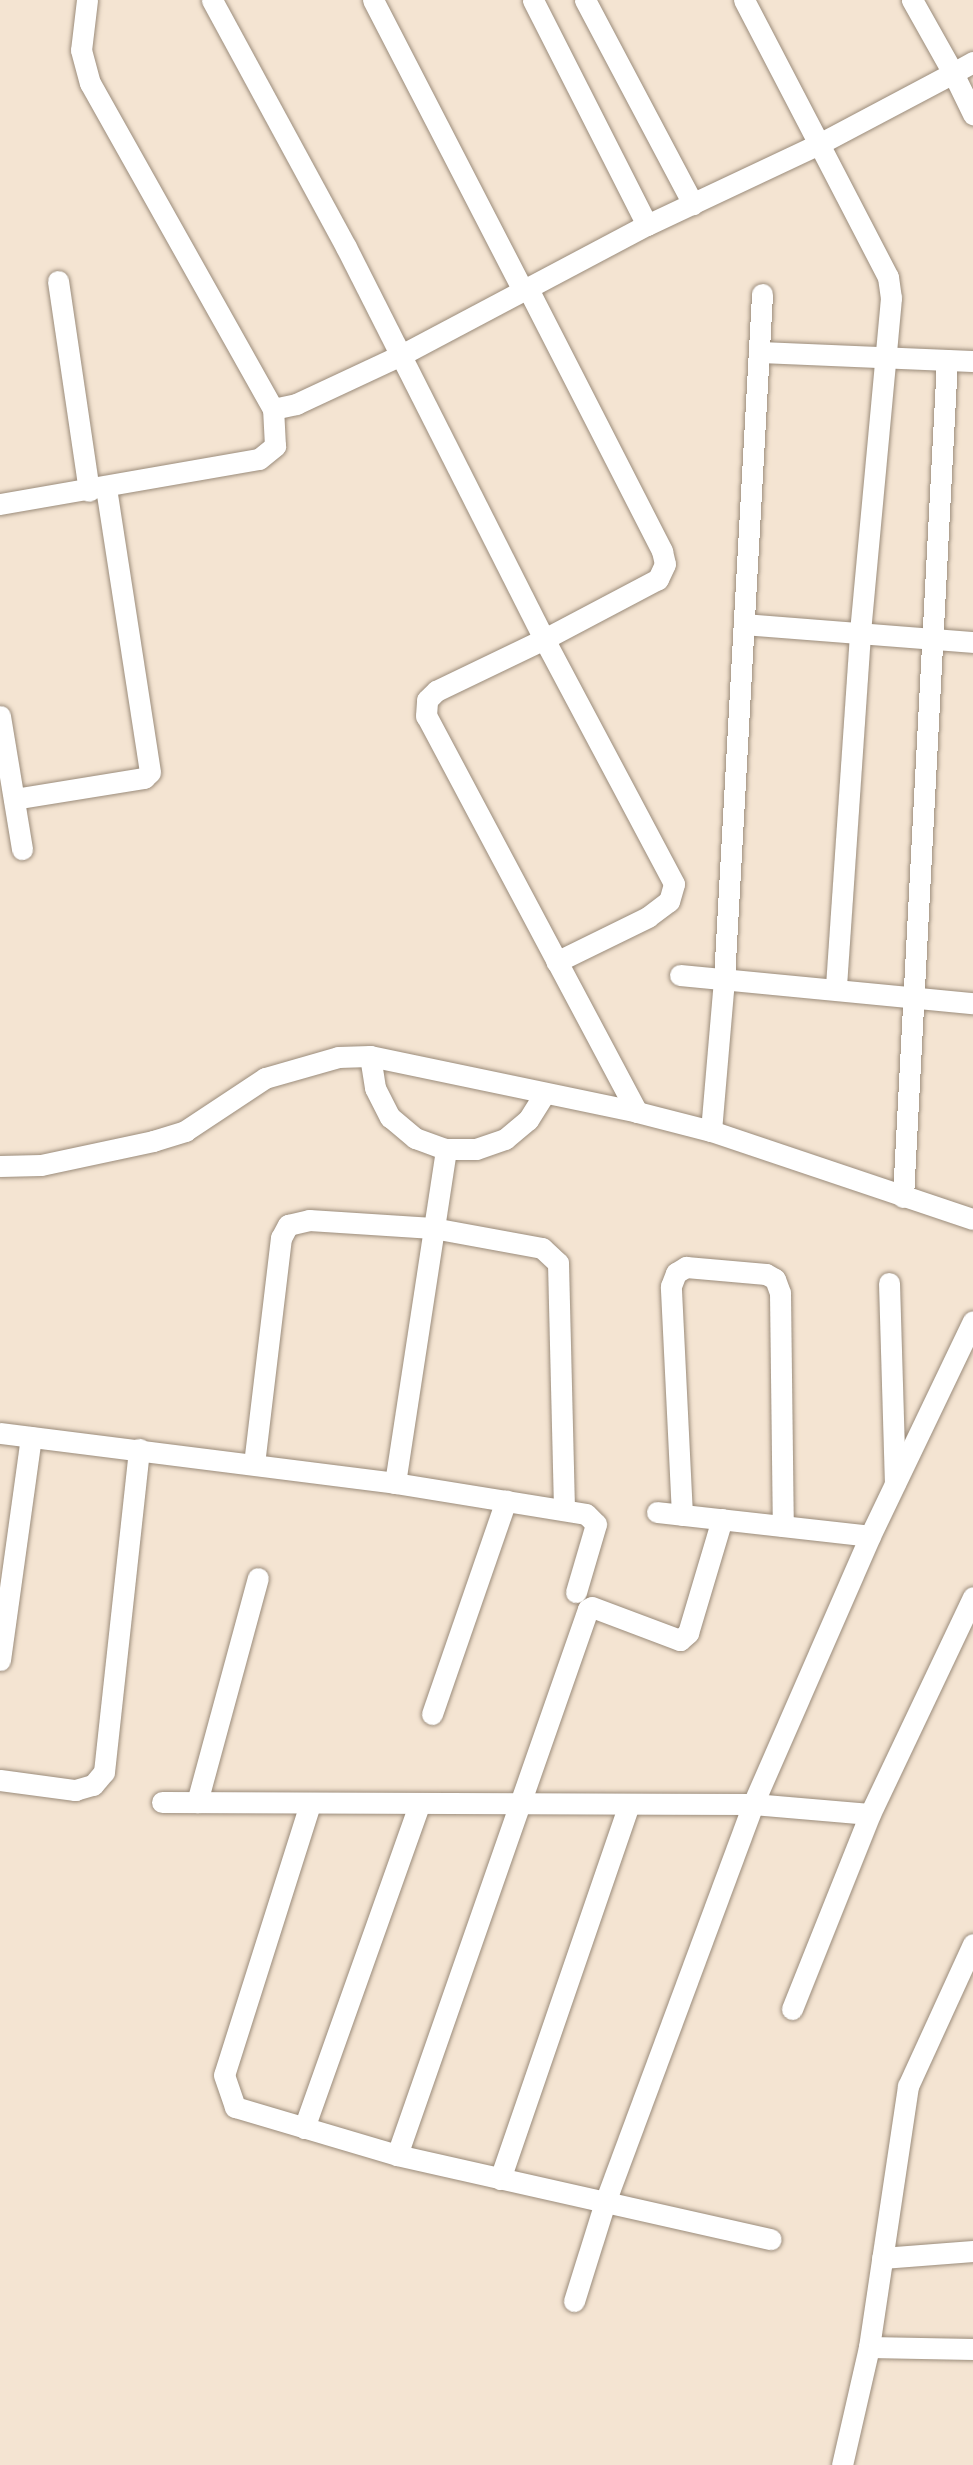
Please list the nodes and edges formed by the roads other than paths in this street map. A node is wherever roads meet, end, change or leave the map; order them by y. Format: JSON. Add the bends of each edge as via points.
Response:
{"nodes":[{"id":1,"x":88,"y":0,"type":"edge"},
{"id":2,"x":212,"y":0,"type":"edge"},
{"id":3,"x":373,"y":0,"type":"edge"},
{"id":4,"x":533,"y":0,"type":"edge"},
{"id":5,"x":584,"y":0,"type":"edge"},
{"id":6,"x":744,"y":0,"type":"edge"},
{"id":7,"x":912,"y":0,"type":"edge"},
{"id":8,"x":973,"y":62,"type":"edge"},
{"id":9,"x":953,"y":73,"type":"junction"},
{"id":10,"x":973,"y":114,"type":"edge"},
{"id":11,"x":819,"y":144,"type":"junction"},
{"id":12,"x":692,"y":204,"type":"junction"},
{"id":13,"x":647,"y":225,"type":"junction"},
{"id":14,"x":58,"y":281,"type":"dead end"},
{"id":15,"x":525,"y":288,"type":"junction"},
{"id":16,"x":762,"y":294,"type":"dead end"},
{"id":17,"x":759,"y":352,"type":"junction"},
{"id":18,"x":401,"y":355,"type":"junction"},
{"id":19,"x":885,"y":358,"type":"junction"},
{"id":20,"x":947,"y":360,"type":"junction"},
{"id":21,"x":973,"y":361,"type":"edge"},
{"id":22,"x":273,"y":414,"type":"junction"},
{"id":23,"x":97,"y":489,"type":"junction"},
{"id":24,"x":0,"y":504,"type":"edge"},
{"id":25,"x":744,"y":624,"type":"junction"},
{"id":26,"x":860,"y":634,"type":"junction"},
{"id":27,"x":932,"y":637,"type":"junction"},
{"id":28,"x":544,"y":639,"type":"junction"},
{"id":29,"x":973,"y":642,"type":"edge"},
{"id":30,"x":0,"y":716,"type":"edge"},
{"id":31,"x":14,"y":799,"type":"junction"},
{"id":32,"x":22,"y":849,"type":"dead end"},
{"id":33,"x":556,"y":962,"type":"junction"},
{"id":34,"x":680,"y":975,"type":"dead end"},
{"id":35,"x":724,"y":979,"type":"junction"},
{"id":36,"x":836,"y":989,"type":"junction"},
{"id":37,"x":912,"y":996,"type":"junction"},
{"id":38,"x":973,"y":1003,"type":"edge"},
{"id":39,"x":370,"y":1056,"type":"junction"},
{"id":40,"x":544,"y":1094,"type":"junction"},
{"id":41,"x":637,"y":1112,"type":"junction"},
{"id":42,"x":711,"y":1131,"type":"junction"},
{"id":43,"x":446,"y":1149,"type":"junction"},
{"id":44,"x":0,"y":1166,"type":"edge"},
{"id":45,"x":902,"y":1197,"type":"junction"},
{"id":46,"x":973,"y":1219,"type":"edge"},
{"id":47,"x":433,"y":1228,"type":"junction"},
{"id":48,"x":888,"y":1283,"type":"dead end"},
{"id":49,"x":973,"y":1321,"type":"edge"},
{"id":50,"x":964,"y":1363,"type":"edge"},
{"id":51,"x":0,"y":1433,"type":"edge"},
{"id":52,"x":31,"y":1437,"type":"junction"},
{"id":53,"x":139,"y":1449,"type":"junction"},
{"id":54,"x":254,"y":1464,"type":"junction"},
{"id":55,"x":395,"y":1483,"type":"junction"},
{"id":56,"x":895,"y":1485,"type":"junction"},
{"id":57,"x":506,"y":1500,"type":"junction"},
{"id":58,"x":564,"y":1510,"type":"junction"},
{"id":59,"x":657,"y":1512,"type":"dead end"},
{"id":60,"x":682,"y":1515,"type":"junction"},
{"id":61,"x":722,"y":1519,"type":"junction"},
{"id":62,"x":783,"y":1526,"type":"junction"},
{"id":63,"x":870,"y":1536,"type":"junction"},
{"id":64,"x":258,"y":1578,"type":"dead end"},
{"id":65,"x":576,"y":1592,"type":"dead end"},
{"id":66,"x":973,"y":1597,"type":"edge"},
{"id":67,"x":0,"y":1660,"type":"edge"},
{"id":68,"x":432,"y":1714,"type":"dead end"},
{"id":69,"x":0,"y":1780,"type":"edge"},
{"id":70,"x":162,"y":1802,"type":"dead end"},
{"id":71,"x":197,"y":1802,"type":"junction"},
{"id":72,"x":310,"y":1804,"type":"junction"},
{"id":73,"x":753,"y":1804,"type":"junction"},
{"id":74,"x":419,"y":1805,"type":"junction"},
{"id":75,"x":629,"y":1805,"type":"junction"},
{"id":76,"x":520,"y":1807,"type":"junction"},
{"id":77,"x":870,"y":1814,"type":"junction"},
{"id":78,"x":973,"y":1944,"type":"edge"},
{"id":79,"x":792,"y":2009,"type":"dead end"},
{"id":80,"x":304,"y":2127,"type":"junction"},
{"id":81,"x":397,"y":2155,"type":"junction"},
{"id":82,"x":500,"y":2179,"type":"junction"},
{"id":83,"x":604,"y":2206,"type":"junction"},
{"id":84,"x":771,"y":2239,"type":"dead end"},
{"id":85,"x":973,"y":2251,"type":"edge"},
{"id":86,"x":882,"y":2258,"type":"junction"},
{"id":87,"x":573,"y":2301,"type":"dead end"},
{"id":88,"x":869,"y":2347,"type":"junction"},
{"id":89,"x":973,"y":2349,"type":"edge"},
{"id":90,"x":842,"y":2465,"type":"edge"}],
"edges":[{"from":1,"to":22,"type":"street","via":[[81,50],[90,83]]},
{"from":2,"to":18,"type":"street"},
{"from":3,"to":15,"type":"street"},
{"from":4,"to":13,"type":"street"},
{"from":5,"to":12,"type":"street"},
{"from":6,"to":11,"type":"street"},
{"from":7,"to":9,"type":"street"},
{"from":8,"to":9,"type":"street"},
{"from":9,"to":10,"type":"street"},
{"from":9,"to":11,"type":"street"},
{"from":11,"to":12,"type":"street"},
{"from":11,"to":19,"type":"street","via":[[888,277],[891,298]]},
{"from":12,"to":13,"type":"street"},
{"from":13,"to":15,"type":"street"},
{"from":14,"to":23,"type":"street"},
{"from":15,"to":18,"type":"street"},
{"from":15,"to":28,"type":"street","via":[[665,564],[658,579]]},
{"from":16,"to":17,"type":"street"},
{"from":17,"to":19,"type":"street"},
{"from":17,"to":25,"type":"street"},
{"from":18,"to":22,"type":"street"},
{"from":18,"to":28,"type":"street"},
{"from":19,"to":20,"type":"street"},
{"from":19,"to":26,"type":"street"},
{"from":20,"to":21,"type":"street"},
{"from":20,"to":27,"type":"street"},
{"from":22,"to":23,"type":"street","via":[[275,446],[259,459]]},
{"from":23,"to":24,"type":"street"},
{"from":23,"to":31,"type":"street","via":[[150,772],[144,778]]},
{"from":25,"to":26,"type":"street"},
{"from":25,"to":35,"type":"street"},
{"from":26,"to":27,"type":"street"},
{"from":26,"to":36,"type":"street"},
{"from":27,"to":29,"type":"street"},
{"from":27,"to":37,"type":"street"},
{"from":28,"to":33,"type":"street","via":[[674,884],[670,901],[648,917]]},
{"from":28,"to":33,"type":"street","via":[[436,691],[428,700],[426,716]]},
{"from":30,"to":31,"type":"street"},
{"from":31,"to":32,"type":"street"},
{"from":33,"to":41,"type":"street"},
{"from":34,"to":35,"type":"street"},
{"from":35,"to":36,"type":"street"},
{"from":35,"to":42,"type":"street"},
{"from":36,"to":37,"type":"street"},
{"from":37,"to":38,"type":"street"},
{"from":37,"to":45,"type":"street"},
{"from":39,"to":40,"type":"street"},
{"from":39,"to":43,"type":"street","via":[[374,1088],[390,1117],[415,1138]]},
{"from":39,"to":44,"type":"street","via":[[306,1063],[265,1078],[185,1131],[153,1142],[41,1165]]},
{"from":40,"to":41,"type":"street"},
{"from":40,"to":43,"type":"street","via":[[528,1120],[505,1139],[476,1149]]},
{"from":41,"to":42,"type":"street"},
{"from":42,"to":45,"type":"street"},
{"from":43,"to":47,"type":"street"},
{"from":45,"to":46,"type":"street"},
{"from":47,"to":54,"type":"street","via":[[309,1220],[288,1225],[281,1238]]},
{"from":47,"to":55,"type":"street"},
{"from":47,"to":58,"type":"street","via":[[542,1248],[558,1263]]},
{"from":48,"to":56,"type":"street"},
{"from":49,"to":50,"type":"street"},
{"from":50,"to":56,"type":"street"},
{"from":51,"to":52,"type":"street"},
{"from":52,"to":53,"type":"street"},
{"from":52,"to":67,"type":"street"},
{"from":53,"to":54,"type":"street"},
{"from":53,"to":69,"type":"street","via":[[104,1772],[93,1786],[75,1790]]},
{"from":54,"to":55,"type":"street"},
{"from":55,"to":57,"type":"street"},
{"from":56,"to":63,"type":"street"},
{"from":57,"to":58,"type":"street"},
{"from":57,"to":68,"type":"street"},
{"from":58,"to":65,"type":"street","via":[[591,1515],[596,1524]]},
{"from":59,"to":60,"type":"street"},
{"from":60,"to":61,"type":"street"},
{"from":60,"to":62,"type":"street","via":[[671,1286],[676,1273],[686,1267],[766,1274],[775,1279],[780,1293]]},
{"from":61,"to":62,"type":"street"},
{"from":61,"to":76,"type":"street","via":[[688,1633],[680,1640],[588,1609]]},
{"from":62,"to":63,"type":"street"},
{"from":63,"to":73,"type":"street"},
{"from":64,"to":71,"type":"street"},
{"from":66,"to":77,"type":"street"},
{"from":70,"to":71,"type":"street"},
{"from":71,"to":72,"type":"street"},
{"from":72,"to":74,"type":"street"},
{"from":72,"to":80,"type":"street","via":[[224,2075],[235,2107]]},
{"from":73,"to":75,"type":"street"},
{"from":73,"to":77,"type":"street"},
{"from":73,"to":83,"type":"street"},
{"from":74,"to":76,"type":"street"},
{"from":74,"to":80,"type":"street"},
{"from":75,"to":76,"type":"street"},
{"from":75,"to":82,"type":"street"},
{"from":76,"to":81,"type":"street"},
{"from":77,"to":79,"type":"street"},
{"from":78,"to":86,"type":"street","via":[[908,2086]]},
{"from":80,"to":81,"type":"street"},
{"from":81,"to":82,"type":"street"},
{"from":82,"to":83,"type":"street"},
{"from":83,"to":84,"type":"street"},
{"from":83,"to":87,"type":"street"},
{"from":85,"to":86,"type":"street"},
{"from":86,"to":88,"type":"street"},
{"from":88,"to":89,"type":"street"},
{"from":88,"to":90,"type":"street"}]}
